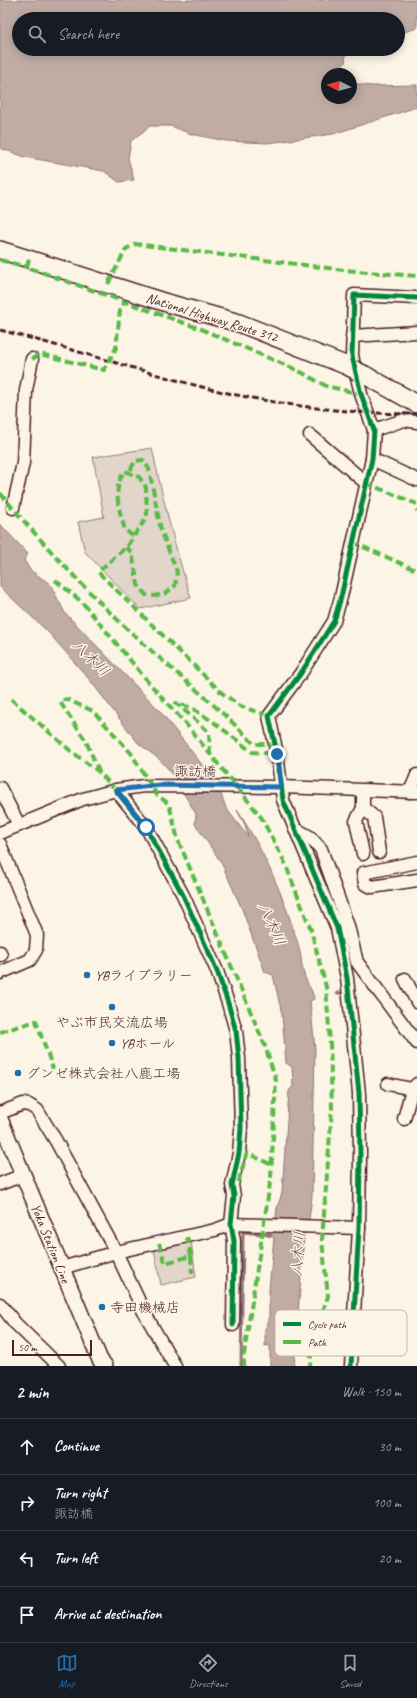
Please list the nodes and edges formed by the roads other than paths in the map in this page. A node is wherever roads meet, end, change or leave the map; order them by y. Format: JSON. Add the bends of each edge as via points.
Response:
{"nodes":[{"id":1,"x":0,"y":250,"type":"edge"},
{"id":2,"x":417,"y":298,"type":"edge"},
{"id":3,"x":417,"y":332,"type":"edge"},
{"id":4,"x":352,"y":336,"type":"junction"},
{"id":5,"x":32,"y":359,"type":"dead end"},
{"id":6,"x":416,"y":402,"type":"edge"},
{"id":7,"x":417,"y":422,"type":"edge"},
{"id":8,"x":374,"y":430,"type":"junction"},
{"id":9,"x":310,"y":435,"type":"dead end"},
{"id":10,"x":372,"y":459,"type":"junction"},
{"id":11,"x":417,"y":480,"type":"edge"},
{"id":12,"x":366,"y":483,"type":"junction"},
{"id":13,"x":13,"y":508,"type":"dead end"},
{"id":14,"x":417,"y":775,"type":"edge"},
{"id":15,"x":281,"y":787,"type":"junction"},
{"id":16,"x":0,"y":788,"type":"edge"},
{"id":17,"x":119,"y":789,"type":"junction"},
{"id":18,"x":363,"y":791,"type":"junction"},
{"id":19,"x":414,"y":792,"type":"edge"},
{"id":20,"x":363,"y":808,"type":"junction"},
{"id":21,"x":19,"y":825,"type":"junction"},
{"id":22,"x":296,"y":829,"type":"junction"},
{"id":23,"x":0,"y":833,"type":"edge"},
{"id":24,"x":0,"y":844,"type":"edge"},
{"id":25,"x":379,"y":852,"type":"dead end"},
{"id":26,"x":363,"y":854,"type":"dead end"},
{"id":27,"x":417,"y":862,"type":"edge"},
{"id":28,"x":417,"y":880,"type":"edge"},
{"id":29,"x":0,"y":972,"type":"edge"},
{"id":30,"x":405,"y":979,"type":"dead end"},
{"id":31,"x":417,"y":1002,"type":"edge"},
{"id":32,"x":412,"y":1026,"type":"edge"},
{"id":33,"x":417,"y":1043,"type":"edge"},
{"id":34,"x":388,"y":1084,"type":"dead end"},
{"id":35,"x":414,"y":1087,"type":"edge"},
{"id":36,"x":0,"y":1113,"type":"edge"},
{"id":37,"x":0,"y":1119,"type":"edge"},
{"id":38,"x":404,"y":1119,"type":"dead end"},
{"id":39,"x":23,"y":1175,"type":"junction"},
{"id":40,"x":0,"y":1184,"type":"edge"},
{"id":41,"x":233,"y":1224,"type":"junction"},
{"id":42,"x":355,"y":1228,"type":"junction"},
{"id":43,"x":116,"y":1252,"type":"junction"},
{"id":44,"x":62,"y":1268,"type":"junction"},
{"id":45,"x":0,"y":1304,"type":"edge"},
{"id":46,"x":353,"y":1310,"type":"edge"},
{"id":47,"x":233,"y":1325,"type":"dead end"},
{"id":48,"x":352,"y":1356,"type":"edge"},
{"id":49,"x":100,"y":1364,"type":"edge"},
{"id":50,"x":60,"y":1366,"type":"edge"},
{"id":51,"x":175,"y":1366,"type":"edge"},
{"id":52,"x":352,"y":1366,"type":"edge"}],
"edges":[{"from":1,"to":6,"type":"highway","name":"National Highway Route 312","bridge":true,"via":[[167,303],[239,322],[345,365]]},
{"from":2,"to":4,"type":"street","via":[[354,295]]},
{"from":3,"to":4,"type":"street"},
{"from":4,"to":8,"type":"street","via":[[352,356],[361,394]]},
{"from":5,"to":13,"type":"street","via":[[26,390],[23,463]]},
{"from":7,"to":8,"type":"street","via":[[404,420]]},
{"from":8,"to":10,"type":"street"},
{"from":9,"to":12,"type":"street"},
{"from":10,"to":11,"type":"street"},
{"from":10,"to":12,"type":"street"},
{"from":12,"to":15,"type":"street","via":[[334,621],[301,673],[269,716]]},
{"from":14,"to":19,"type":"street"},
{"from":15,"to":17,"type":"street","name":"諏訪橋","via":[[160,785]]},
{"from":15,"to":18,"type":"street","name":"諏訪橋"},
{"from":15,"to":22,"type":"street","via":[[283,800]]},
{"from":16,"to":21,"type":"street"},
{"from":17,"to":21,"type":"street","name":"諏訪橋","via":[[83,799]]},
{"from":17,"to":41,"type":"street","via":[[146,827],[183,895],[217,971],[236,1031],[241,1129],[232,1185]]},
{"from":18,"to":19,"type":"street","name":"諏訪橋"},
{"from":18,"to":20,"type":"street"},
{"from":20,"to":25,"type":"street","via":[[374,817]]},
{"from":20,"to":26,"type":"street","via":[[356,820]]},
{"from":21,"to":23,"type":"street","name":"諏訪橋"},
{"from":22,"to":32,"type":"street","via":[[310,837],[321,849],[348,926],[357,962]]},
{"from":22,"to":42,"type":"street","via":[[337,928],[347,978],[359,1093]]},
{"from":24,"to":29,"type":"street","via":[[37,935],[37,943],[30,960]]},
{"from":27,"to":28,"type":"street","via":[[363,873],[365,884],[372,887]]},
{"from":30,"to":31,"type":"street"},
{"from":32,"to":33,"type":"street"},
{"from":34,"to":35,"type":"street"},
{"from":35,"to":38,"type":"street"},
{"from":36,"to":43,"type":"street","via":[[23,1104],[37,1110]]},
{"from":37,"to":39,"type":"main road","name":"Yoka Station Line"},
{"from":39,"to":40,"type":"street"},
{"from":39,"to":44,"type":"main road","name":"Yoka Station Line"},
{"from":41,"to":42,"type":"street"},
{"from":41,"to":43,"type":"street"},
{"from":41,"to":47,"type":"street"},
{"from":42,"to":46,"type":"street"},
{"from":43,"to":44,"type":"street"},
{"from":43,"to":51,"type":"street","via":[[144,1312]]},
{"from":44,"to":49,"type":"main road","name":"Yoka Station Line"},
{"from":45,"to":50,"type":"street","via":[[15,1323]]},
{"from":48,"to":52,"type":"street"}]}
